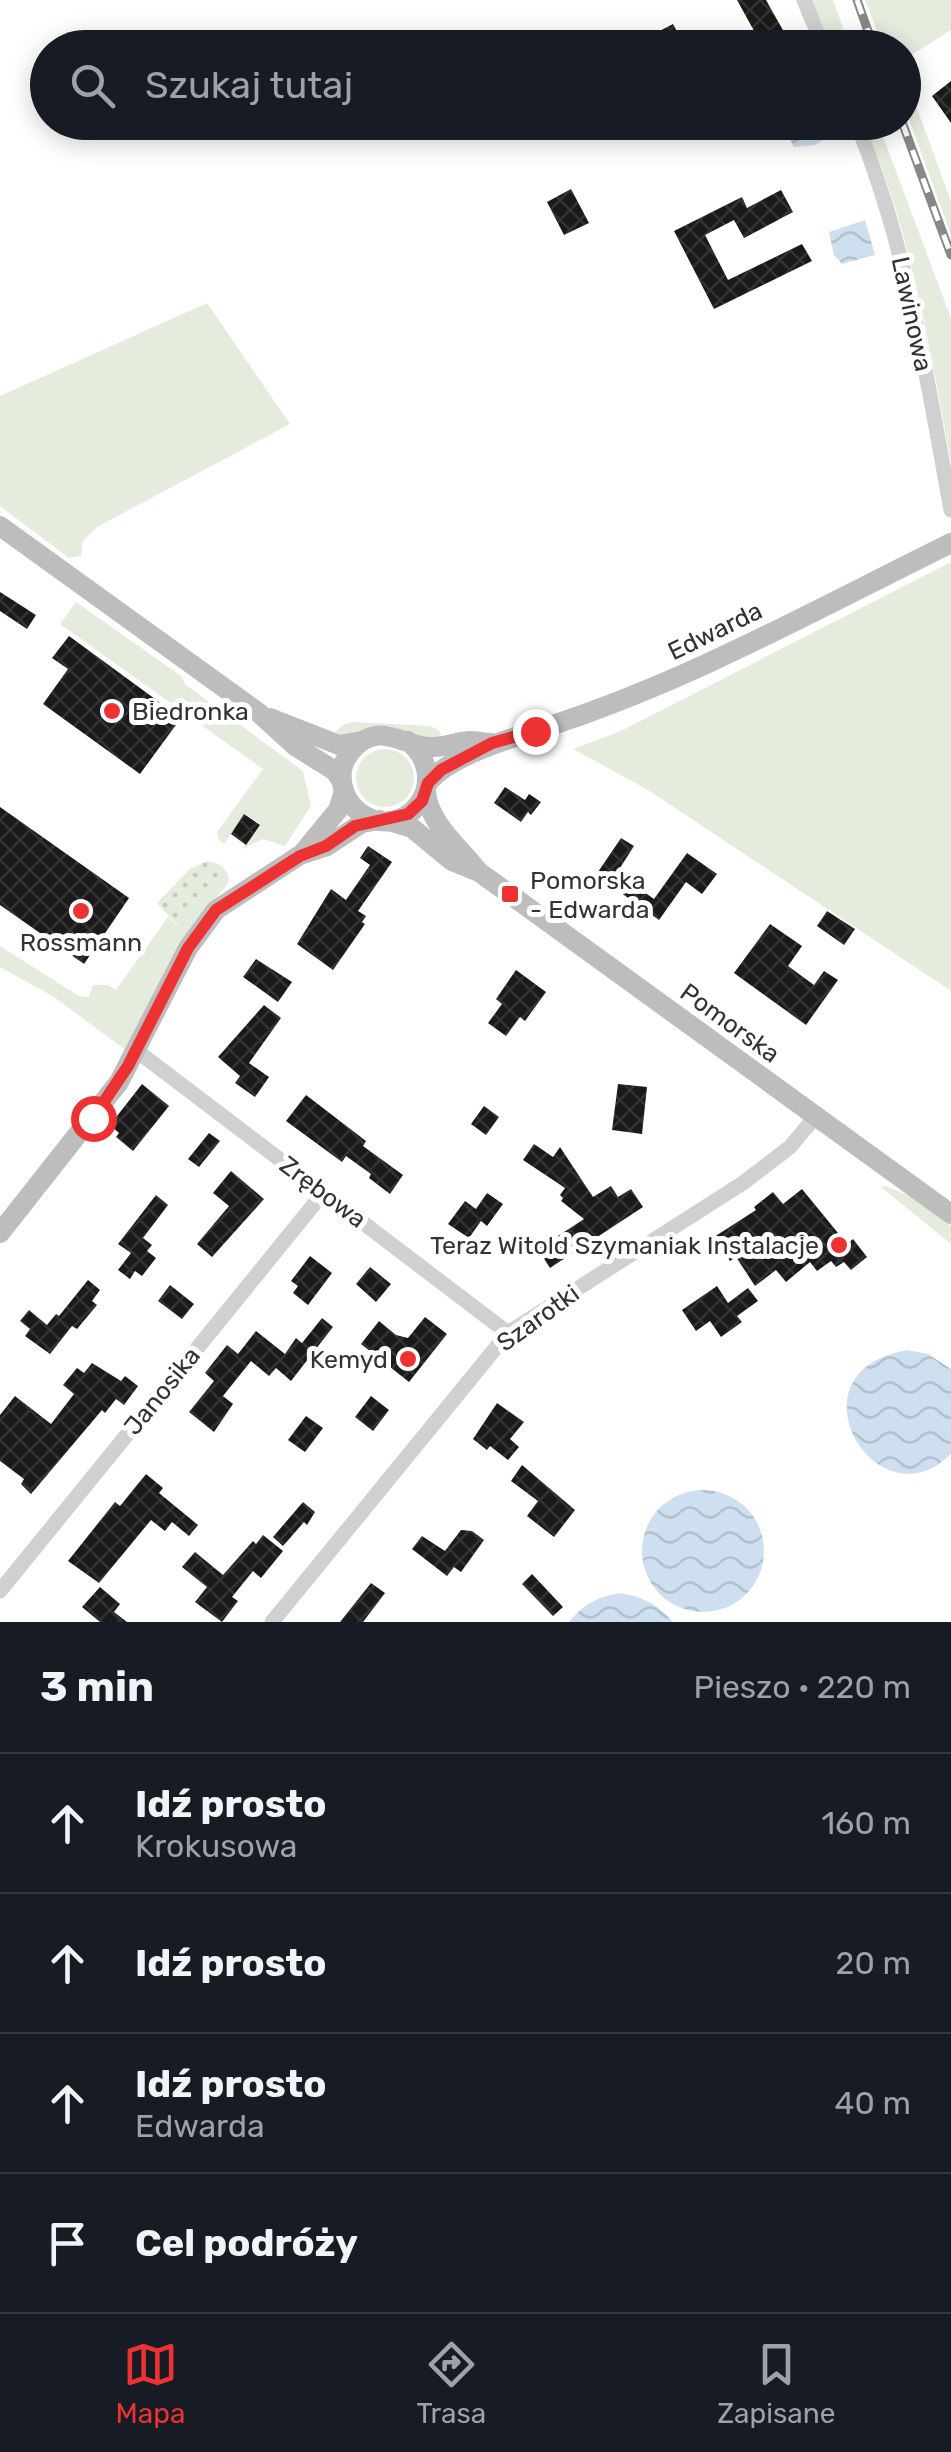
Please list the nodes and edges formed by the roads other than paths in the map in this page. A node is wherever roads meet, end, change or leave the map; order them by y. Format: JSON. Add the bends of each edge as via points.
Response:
{"nodes":[{"id":1,"x":804,"y":0,"type":"edge"},
{"id":2,"x":816,"y":30,"type":"edge"},
{"id":3,"x":863,"y":140,"type":"edge"},
{"id":4,"x":951,"y":510,"type":"edge"},
{"id":5,"x":0,"y":526,"type":"edge"},
{"id":6,"x":951,"y":543,"type":"edge"},
{"id":7,"x":259,"y":713,"type":"junction"},
{"id":8,"x":362,"y":741,"type":"junction"},
{"id":9,"x":408,"y":741,"type":"junction"},
{"id":10,"x":492,"y":743,"type":"junction"},
{"id":11,"x":343,"y":787,"type":"junction"},
{"id":12,"x":427,"y":788,"type":"junction"},
{"id":13,"x":385,"y":821,"type":"junction"},
{"id":14,"x":300,"y":856,"type":"junction"},
{"id":15,"x":479,"y":872,"type":"junction"},
{"id":16,"x":137,"y":1050,"type":"junction"},
{"id":17,"x":816,"y":1116,"type":"junction"},
{"id":18,"x":324,"y":1192,"type":"junction"},
{"id":19,"x":951,"y":1214,"type":"edge"},
{"id":20,"x":0,"y":1232,"type":"edge"},
{"id":21,"x":508,"y":1333,"type":"junction"},
{"id":22,"x":0,"y":1590,"type":"edge"},
{"id":23,"x":272,"y":1622,"type":"edge"}],
"edges":[{"from":1,"to":2,"type":"street"},
{"from":3,"to":4,"type":"street","name":"Lawinowa","via":[[903,266]]},
{"from":5,"to":7,"type":"street"},
{"from":6,"to":10,"type":"street","name":"Edwarda","via":[[655,687]]},
{"from":7,"to":8,"type":"street","via":[[339,745]]},
{"from":7,"to":11,"type":"street","via":[[335,771]]},
{"from":8,"to":9,"type":"street","via":[[390,735]]},
{"from":8,"to":11,"type":"street","via":[[348,754]]},
{"from":9,"to":10,"type":"street","name":"Edwarda","via":[[426,747]]},
{"from":9,"to":12,"type":"street","via":[[422,755]]},
{"from":10,"to":12,"type":"street","name":"Edwarda","via":[[441,770]]},
{"from":11,"to":13,"type":"street","via":[[354,808]]},
{"from":11,"to":14,"type":"street","via":[[338,810]]},
{"from":12,"to":13,"type":"street","via":[[415,809]]},
{"from":12,"to":15,"type":"street","name":"Pomorska","via":[[436,821]]},
{"from":13,"to":14,"type":"street","via":[[362,822]]},
{"from":13,"to":15,"type":"street","name":"Pomorska","via":[[412,828],[452,861]]},
{"from":14,"to":16,"type":"street","via":[[206,922]]},
{"from":15,"to":17,"type":"street","name":"Pomorska"},
{"from":16,"to":18,"type":"street","name":"Zrębowa"},
{"from":16,"to":20,"type":"street","via":[[93,1118]]},
{"from":17,"to":19,"type":"street","name":"Pomorska"},
{"from":17,"to":21,"type":"street","name":"Szarotki","via":[[790,1147],[742,1183]]},
{"from":18,"to":21,"type":"street","name":"Zrębowa"},
{"from":18,"to":22,"type":"street","name":"Janosika"},
{"from":21,"to":23,"type":"street","name":"Szarotki"}]}
